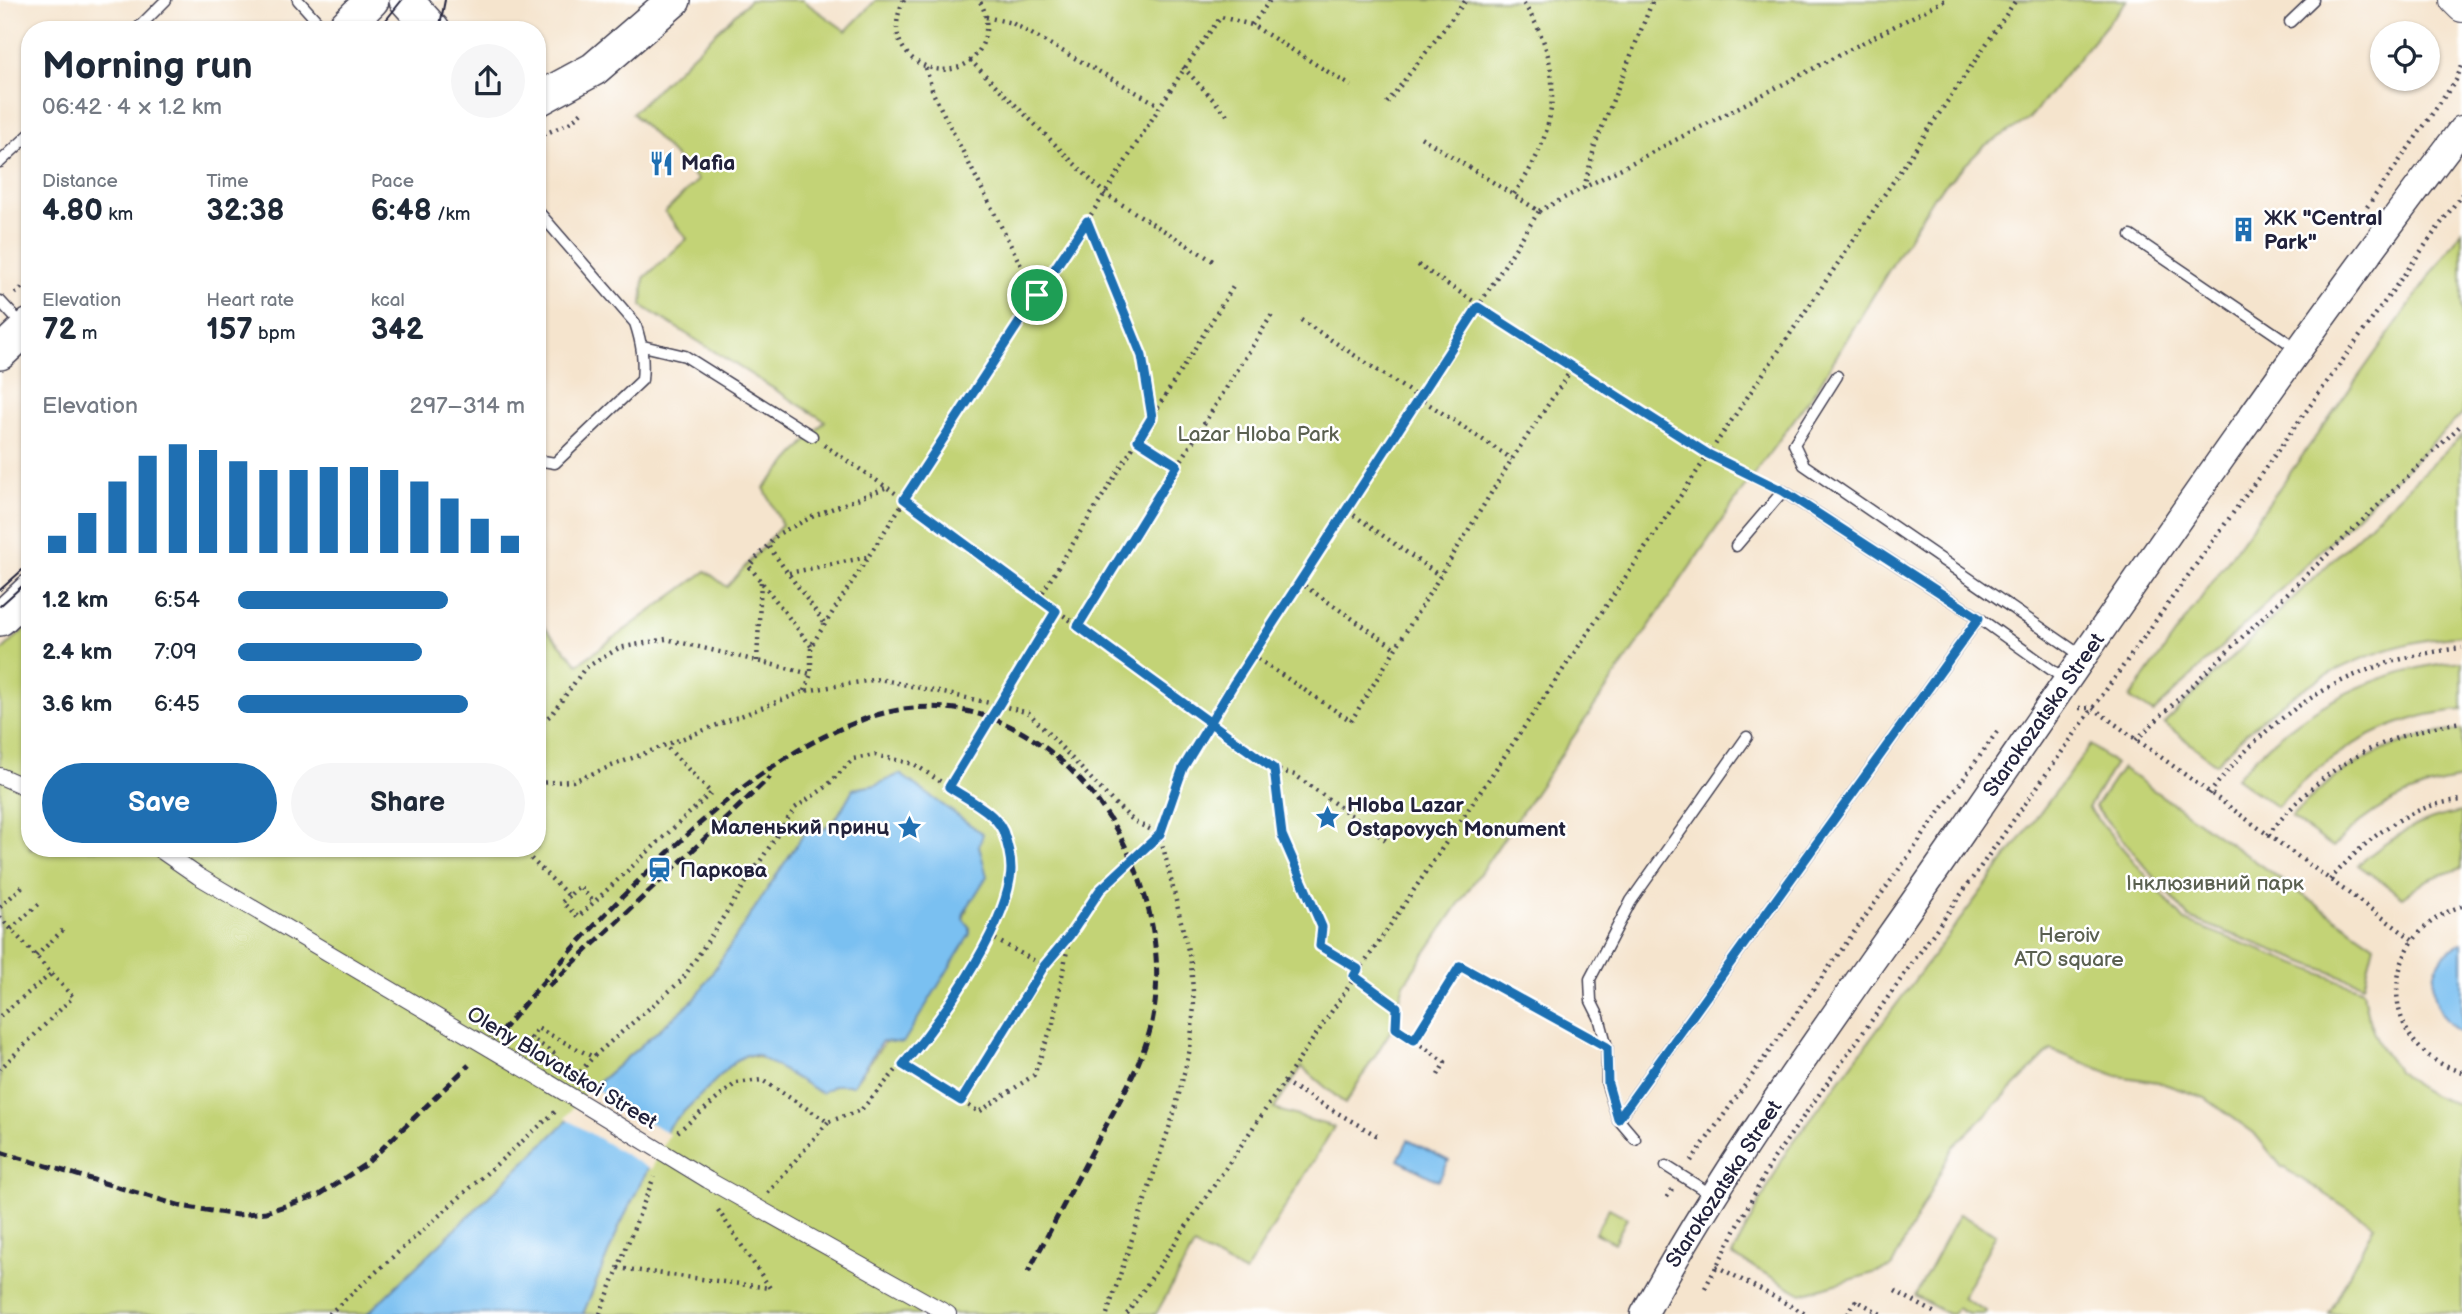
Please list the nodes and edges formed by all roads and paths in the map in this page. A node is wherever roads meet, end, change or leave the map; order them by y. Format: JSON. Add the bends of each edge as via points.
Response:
{"nodes":[{"id":1,"x":166,"y":0,"type":"edge"},
{"id":2,"x":298,"y":0,"type":"edge"},
{"id":3,"x":372,"y":0,"type":"edge"},
{"id":4,"x":406,"y":0,"type":"edge"},
{"id":5,"x":674,"y":0,"type":"edge"},
{"id":6,"x":904,"y":0,"type":"edge"},
{"id":7,"x":979,"y":0,"type":"edge"},
{"id":8,"x":1270,"y":0,"type":"edge"},
{"id":9,"x":1466,"y":0,"type":"edge"},
{"id":10,"x":1521,"y":0,"type":"edge"},
{"id":11,"x":1653,"y":0,"type":"edge"},
{"id":12,"x":1945,"y":0,"type":"edge"},
{"id":13,"x":2016,"y":0,"type":"edge"},
{"id":14,"x":2313,"y":0,"type":"edge"},
{"id":15,"x":2455,"y":0,"type":"edge"},
{"id":16,"x":2462,"y":8,"type":"edge"},
{"id":17,"x":986,"y":18,"type":"junction"},
{"id":18,"x":145,"y":21,"type":"edge"},
{"id":19,"x":317,"y":21,"type":"edge"},
{"id":20,"x":351,"y":21,"type":"edge"},
{"id":21,"x":425,"y":21,"type":"edge"},
{"id":22,"x":2290,"y":22,"type":"dead end"},
{"id":23,"x":1252,"y":24,"type":"junction"},
{"id":24,"x":970,"y":60,"type":"junction"},
{"id":25,"x":1183,"y":67,"type":"junction"},
{"id":26,"x":926,"y":68,"type":"junction"},
{"id":27,"x":2456,"y":80,"type":"dead end"},
{"id":28,"x":1351,"y":86,"type":"dead end"},
{"id":29,"x":2462,"y":87,"type":"edge"},
{"id":30,"x":546,"y":95,"type":"edge"},
{"id":31,"x":1387,"y":103,"type":"dead end"},
{"id":32,"x":1160,"y":105,"type":"junction"},
{"id":33,"x":1230,"y":118,"type":"dead end"},
{"id":34,"x":2462,"y":129,"type":"edge"},
{"id":35,"x":1419,"y":136,"type":"dead end"},
{"id":36,"x":21,"y":142,"type":"edge"},
{"id":37,"x":0,"y":162,"type":"edge"},
{"id":38,"x":1584,"y":189,"type":"junction"},
{"id":39,"x":1105,"y":194,"type":"junction"},
{"id":40,"x":1514,"y":194,"type":"junction"},
{"id":41,"x":2462,"y":194,"type":"edge"},
{"id":42,"x":1539,"y":211,"type":"junction"},
{"id":43,"x":546,"y":220,"type":"edge"},
{"id":44,"x":1087,"y":221,"type":"junction"},
{"id":45,"x":2132,"y":236,"type":"dead end"},
{"id":46,"x":1213,"y":261,"type":"dead end"},
{"id":47,"x":1418,"y":265,"type":"dead end"},
{"id":48,"x":1233,"y":287,"type":"dead end"},
{"id":49,"x":1037,"y":295,"type":"junction"},
{"id":50,"x":0,"y":301,"type":"edge"},
{"id":51,"x":1478,"y":307,"type":"junction"},
{"id":52,"x":1273,"y":313,"type":"dead end"},
{"id":53,"x":21,"y":320,"type":"edge"},
{"id":54,"x":1301,"y":320,"type":"dead end"},
{"id":55,"x":21,"y":334,"type":"edge"},
{"id":56,"x":643,"y":346,"type":"junction"},
{"id":57,"x":2298,"y":350,"type":"junction"},
{"id":58,"x":0,"y":353,"type":"edge"},
{"id":59,"x":1573,"y":367,"type":"junction"},
{"id":60,"x":1837,"y":376,"type":"dead end"},
{"id":61,"x":1418,"y":398,"type":"junction"},
{"id":62,"x":1152,"y":417,"type":"junction"},
{"id":63,"x":2462,"y":424,"type":"edge"},
{"id":64,"x":811,"y":436,"type":"joint"},
{"id":65,"x":1138,"y":440,"type":"junction"},
{"id":66,"x":1708,"y":454,"type":"junction"},
{"id":67,"x":1512,"y":459,"type":"junction"},
{"id":68,"x":546,"y":462,"type":"edge"},
{"id":69,"x":1177,"y":465,"type":"junction"},
{"id":70,"x":886,"y":488,"type":"junction"},
{"id":71,"x":1783,"y":491,"type":"junction"},
{"id":72,"x":904,"y":499,"type":"junction"},
{"id":73,"x":1348,"y":511,"type":"junction"},
{"id":74,"x":1736,"y":546,"type":"dead end"},
{"id":75,"x":769,"y":547,"type":"junction"},
{"id":76,"x":868,"y":557,"type":"junction"},
{"id":77,"x":789,"y":573,"type":"junction"},
{"id":78,"x":1440,"y":576,"type":"junction"},
{"id":79,"x":761,"y":581,"type":"junction"},
{"id":80,"x":1299,"y":582,"type":"junction"},
{"id":81,"x":1039,"y":598,"type":"junction"},
{"id":82,"x":21,"y":599,"type":"edge"},
{"id":83,"x":1056,"y":611,"type":"junction"},
{"id":84,"x":1979,"y":618,"type":"junction"},
{"id":85,"x":0,"y":619,"type":"edge"},
{"id":86,"x":825,"y":624,"type":"junction"},
{"id":87,"x":1078,"y":626,"type":"junction"},
{"id":88,"x":811,"y":646,"type":"junction"},
{"id":89,"x":1395,"y":648,"type":"junction"},
{"id":90,"x":2462,"y":648,"type":"edge"},
{"id":91,"x":1252,"y":655,"type":"junction"},
{"id":92,"x":2084,"y":657,"type":"junction"},
{"id":93,"x":757,"y":661,"type":"junction"},
{"id":94,"x":811,"y":674,"type":"junction"},
{"id":95,"x":2068,"y":681,"type":"junction"},
{"id":96,"x":805,"y":691,"type":"junction"},
{"id":97,"x":999,"y":705,"type":"junction"},
{"id":98,"x":2075,"y":708,"type":"dead end"},
{"id":99,"x":2093,"y":708,"type":"junction"},
{"id":100,"x":546,"y":719,"type":"edge"},
{"id":101,"x":2462,"y":722,"type":"edge"},
{"id":102,"x":1211,"y":723,"type":"junction"},
{"id":103,"x":1747,"y":737,"type":"dead end"},
{"id":104,"x":2136,"y":740,"type":"junction"},
{"id":105,"x":666,"y":746,"type":"junction"},
{"id":106,"x":1274,"y":769,"type":"junction"},
{"id":107,"x":0,"y":776,"type":"edge"},
{"id":108,"x":546,"y":782,"type":"edge"},
{"id":109,"x":21,"y":785,"type":"edge"},
{"id":110,"x":949,"y":787,"type":"junction"},
{"id":111,"x":2209,"y":794,"type":"junction"},
{"id":112,"x":2462,"y":800,"type":"edge"},
{"id":113,"x":1160,"y":834,"type":"junction"},
{"id":114,"x":2268,"y":835,"type":"junction"},
{"id":115,"x":1387,"y":841,"type":"dead end"},
{"id":116,"x":171,"y":857,"type":"edge"},
{"id":117,"x":529,"y":857,"type":"edge"},
{"id":118,"x":2330,"y":880,"type":"junction"},
{"id":119,"x":24,"y":885,"type":"dead end"},
{"id":120,"x":569,"y":896,"type":"junction"},
{"id":121,"x":594,"y":902,"type":"junction"},
{"id":122,"x":40,"y":903,"type":"dead end"},
{"id":123,"x":2462,"y":906,"type":"edge"},
{"id":124,"x":0,"y":907,"type":"edge"},
{"id":125,"x":1,"y":919,"type":"edge"},
{"id":126,"x":11,"y":929,"type":"junction"},
{"id":127,"x":64,"y":929,"type":"dead end"},
{"id":128,"x":1070,"y":935,"type":"junction"},
{"id":129,"x":989,"y":936,"type":"junction"},
{"id":130,"x":2412,"y":939,"type":"junction"},
{"id":131,"x":36,"y":956,"type":"junction"},
{"id":132,"x":1044,"y":966,"type":"junction"},
{"id":133,"x":1358,"y":969,"type":"junction"},
{"id":134,"x":51,"y":974,"type":"junction"},
{"id":135,"x":1354,"y":976,"type":"junction"},
{"id":136,"x":0,"y":1016,"type":"edge"},
{"id":137,"x":1414,"y":1040,"type":"junction"},
{"id":138,"x":1607,"y":1047,"type":"junction"},
{"id":139,"x":558,"y":1056,"type":"dead end"},
{"id":140,"x":593,"y":1057,"type":"junction"},
{"id":141,"x":903,"y":1065,"type":"junction"},
{"id":142,"x":0,"y":1069,"type":"edge"},
{"id":143,"x":2462,"y":1072,"type":"edge"},
{"id":144,"x":1438,"y":1076,"type":"dead end"},
{"id":145,"x":576,"y":1077,"type":"dead end"},
{"id":146,"x":1284,"y":1082,"type":"junction"},
{"id":147,"x":961,"y":1101,"type":"junction"},
{"id":148,"x":555,"y":1112,"type":"dead end"},
{"id":149,"x":1618,"y":1119,"type":"junction"},
{"id":150,"x":828,"y":1122,"type":"junction"},
{"id":151,"x":674,"y":1135,"type":"dead end"},
{"id":152,"x":1381,"y":1138,"type":"dead end"},
{"id":153,"x":1635,"y":1139,"type":"dead end"},
{"id":154,"x":1666,"y":1166,"type":"dead end"},
{"id":155,"x":654,"y":1177,"type":"dead end"},
{"id":156,"x":708,"y":1180,"type":"junction"},
{"id":157,"x":1712,"y":1195,"type":"junction"},
{"id":158,"x":757,"y":1207,"type":"junction"},
{"id":159,"x":1716,"y":1266,"type":"junction"},
{"id":160,"x":618,"y":1268,"type":"junction"},
{"id":161,"x":1705,"y":1288,"type":"dead end"},
{"id":162,"x":1895,"y":1292,"type":"dead end"},
{"id":163,"x":329,"y":1314,"type":"edge"},
{"id":164,"x":600,"y":1314,"type":"edge"},
{"id":165,"x":948,"y":1314,"type":"edge"},
{"id":166,"x":1107,"y":1314,"type":"edge"},
{"id":167,"x":1127,"y":1314,"type":"edge"},
{"id":168,"x":1644,"y":1314,"type":"edge"},
{"id":169,"x":1806,"y":1314,"type":"edge"},
{"id":170,"x":1848,"y":1314,"type":"edge"},
{"id":171,"x":1881,"y":1314,"type":"edge"},
{"id":172,"x":1937,"y":1314,"type":"edge"}],
"edges":[{"from":1,"to":18,"type":"lane"},
{"from":2,"to":19,"type":"lane"},
{"from":3,"to":20,"type":"main road"},
{"from":4,"to":21,"type":"main road"},
{"from":5,"to":30,"type":"main road","via":[[594,69]]},
{"from":6,"to":26,"type":"path","via":[[897,33],[907,54]]},
{"from":7,"to":17,"type":"path"},
{"from":8,"to":23,"type":"path"},
{"from":9,"to":31,"type":"path"},
{"from":10,"to":40,"type":"path","via":[[1546,45],[1552,108],[1541,149]]},
{"from":11,"to":38,"type":"path","via":[[1595,145]]},
{"from":12,"to":38,"type":"path"},
{"from":13,"to":66,"type":"path"},
{"from":14,"to":22,"type":"lane"},
{"from":15,"to":16,"type":"main road"},
{"from":17,"to":24,"type":"path","via":[[984,41]]},
{"from":17,"to":32,"type":"path","via":[[1012,23]]},
{"from":23,"to":25,"type":"path","via":[[1221,17]]},
{"from":23,"to":28,"type":"path"},
{"from":24,"to":26,"type":"path","via":[[949,70]]},
{"from":24,"to":39,"type":"path"},
{"from":25,"to":32,"type":"path"},
{"from":25,"to":33,"type":"path"},
{"from":26,"to":49,"type":"path","via":[[933,93]]},
{"from":27,"to":29,"type":"path"},
{"from":32,"to":39,"type":"path"},
{"from":34,"to":57,"type":"street","name":"Starokozatska Street"},
{"from":35,"to":40,"type":"path"},
{"from":36,"to":37,"type":"lane"},
{"from":38,"to":42,"type":"path"},
{"from":39,"to":44,"type":"path"},
{"from":39,"to":46,"type":"path"},
{"from":40,"to":42,"type":"path"},
{"from":41,"to":99,"type":"path"},
{"from":42,"to":51,"type":"path"},
{"from":43,"to":56,"type":"lane","via":[[635,323]]},
{"from":44,"to":49,"type":"path"},
{"from":44,"to":62,"type":"path","via":[[1142,356]]},
{"from":45,"to":57,"type":"lane"},
{"from":47,"to":51,"type":"path"},
{"from":48,"to":62,"type":"path"},
{"from":49,"to":72,"type":"path"},
{"from":50,"to":53,"type":"lane"},
{"from":51,"to":59,"type":"path"},
{"from":51,"to":61,"type":"path"},
{"from":52,"to":69,"type":"path"},
{"from":54,"to":61,"type":"path"},
{"from":55,"to":58,"type":"main road"},
{"from":56,"to":64,"type":"lane","via":[[685,356]]},
{"from":56,"to":68,"type":"lane","via":[[642,380],[555,463]]},
{"from":57,"to":92,"type":"street","name":"Starokozatska Street"},
{"from":59,"to":66,"type":"path"},
{"from":59,"to":67,"type":"path"},
{"from":60,"to":92,"type":"lane","via":[[1794,444],[1804,464]]},
{"from":61,"to":67,"type":"path"},
{"from":61,"to":73,"type":"path"},
{"from":62,"to":65,"type":"path"},
{"from":63,"to":104,"type":"path"},
{"from":64,"to":70,"type":"path"},
{"from":65,"to":69,"type":"path"},
{"from":65,"to":81,"type":"path"},
{"from":66,"to":71,"type":"path"},
{"from":66,"to":133,"type":"path"},
{"from":67,"to":78,"type":"path"},
{"from":69,"to":87,"type":"path"},
{"from":70,"to":72,"type":"path"},
{"from":70,"to":75,"type":"path","via":[[778,534]]},
{"from":71,"to":74,"type":"lane"},
{"from":71,"to":84,"type":"lane"},
{"from":72,"to":76,"type":"path"},
{"from":72,"to":81,"type":"path"},
{"from":73,"to":78,"type":"path"},
{"from":73,"to":80,"type":"path"},
{"from":75,"to":77,"type":"path"},
{"from":75,"to":79,"type":"path","via":[[749,566]]},
{"from":76,"to":77,"type":"path"},
{"from":76,"to":86,"type":"path"},
{"from":77,"to":86,"type":"path"},
{"from":78,"to":89,"type":"path"},
{"from":79,"to":88,"type":"path"},
{"from":79,"to":93,"type":"path"},
{"from":80,"to":89,"type":"path"},
{"from":80,"to":91,"type":"path"},
{"from":81,"to":83,"type":"path"},
{"from":82,"to":85,"type":"main road"},
{"from":83,"to":87,"type":"path"},
{"from":83,"to":97,"type":"path"},
{"from":84,"to":95,"type":"lane"},
{"from":84,"to":149,"type":"lane"},
{"from":86,"to":88,"type":"path"},
{"from":87,"to":102,"type":"path"},
{"from":88,"to":94,"type":"path"},
{"from":89,"to":91,"type":"path","via":[[1351,721]]},
{"from":90,"to":111,"type":"path","via":[[2377,665],[2305,699],[2253,742]]},
{"from":91,"to":102,"type":"path"},
{"from":92,"to":95,"type":"street","name":"Starokozatska Street"},
{"from":93,"to":94,"type":"path"},
{"from":93,"to":100,"type":"path","via":[[666,639],[619,648],[585,668]]},
{"from":94,"to":96,"type":"path"},
{"from":95,"to":157,"type":"street","name":"Starokozatska Street"},
{"from":96,"to":97,"type":"path","via":[[878,679]]},
{"from":96,"to":105,"type":"path"},
{"from":97,"to":110,"type":"path"},
{"from":97,"to":113,"type":"path","via":[[1029,713],[1112,801],[1135,822]]},
{"from":98,"to":99,"type":"path"},
{"from":99,"to":104,"type":"path"},
{"from":99,"to":159,"type":"path","via":[[1772,1161]]},
{"from":101,"to":114,"type":"path","via":[[2398,736],[2367,749],[2312,786]]},
{"from":102,"to":106,"type":"path"},
{"from":102,"to":113,"type":"path","via":[[1183,768]]},
{"from":103,"to":138,"type":"lane","via":[[1631,901],[1590,979],[1591,1001]]},
{"from":104,"to":111,"type":"path"},
{"from":105,"to":108,"type":"path","via":[[573,781]]},
{"from":105,"to":121,"type":"path","via":[[710,793]]},
{"from":106,"to":115,"type":"path","via":[[1295,775]]},
{"from":106,"to":133,"type":"path","via":[[1282,835],[1322,927],[1320,946]]},
{"from":107,"to":109,"type":"street"},
{"from":110,"to":129,"type":"path","via":[[986,811],[1002,829],[1008,848],[1011,876]]},
{"from":110,"to":140,"type":"path","via":[[914,764],[895,758],[853,759],[826,787],[795,808],[682,980]]},
{"from":111,"to":114,"type":"path"},
{"from":112,"to":118,"type":"path","via":[[2419,810],[2385,828],[2355,851]]},
{"from":113,"to":128,"type":"path","via":[[1100,890]]},
{"from":113,"to":166,"type":"path","via":[[1191,963],[1190,1049],[1175,1110]]},
{"from":114,"to":118,"type":"path"},
{"from":116,"to":156,"type":"street","name":"Oleny Blavatskoi Street","bridge":true},
{"from":117,"to":120,"type":"path"},
{"from":118,"to":130,"type":"path"},
{"from":119,"to":124,"type":"path"},
{"from":120,"to":121,"type":"path","via":[[579,886]]},
{"from":120,"to":121,"type":"path","via":[[562,902],[578,917]]},
{"from":122,"to":126,"type":"path"},
{"from":123,"to":130,"type":"path","via":[[2433,919]]},
{"from":125,"to":126,"type":"path"},
{"from":126,"to":131,"type":"path"},
{"from":127,"to":131,"type":"path"},
{"from":128,"to":132,"type":"path"},
{"from":128,"to":147,"type":"path","via":[[1053,1023],[1034,1075],[979,1112]]},
{"from":129,"to":132,"type":"path"},
{"from":129,"to":141,"type":"path","via":[[936,1025]]},
{"from":130,"to":143,"type":"path","via":[[2400,962],[2399,1012],[2409,1035],[2426,1054]]},
{"from":131,"to":134,"type":"path"},
{"from":132,"to":147,"type":"path"},
{"from":133,"to":135,"type":"path"},
{"from":134,"to":136,"type":"path"},
{"from":134,"to":142,"type":"path","via":[[73,998]]},
{"from":135,"to":137,"type":"path","via":[[1397,1007],[1396,1028]]},
{"from":135,"to":146,"type":"path"},
{"from":137,"to":138,"type":"path","via":[[1460,966]]},
{"from":137,"to":144,"type":"path","via":[[1445,1062]]},
{"from":138,"to":149,"type":"lane","via":[[1608,1084]]},
{"from":139,"to":140,"type":"path","via":[[531,1038],[537,1028]]},
{"from":140,"to":145,"type":"path"},
{"from":141,"to":147,"type":"path"},
{"from":141,"to":150,"type":"path","via":[[861,1110]]},
{"from":146,"to":152,"type":"path"},
{"from":146,"to":167,"type":"path"},
{"from":148,"to":163,"type":"path"},
{"from":149,"to":153,"type":"lane"},
{"from":150,"to":151,"type":"path","via":[[762,1080],[736,1083]]},
{"from":150,"to":158,"type":"path"},
{"from":154,"to":157,"type":"lane"},
{"from":155,"to":160,"type":"path"},
{"from":156,"to":158,"type":"street","name":"Oleny Blavatskoi Street"},
{"from":156,"to":160,"type":"path","via":[[718,1212],[770,1288]]},
{"from":157,"to":168,"type":"street","name":"Starokozatska Street"},
{"from":158,"to":165,"type":"street","name":"Oleny Blavatskoi Street"},
{"from":159,"to":161,"type":"path"},
{"from":159,"to":169,"type":"path"},
{"from":160,"to":164,"type":"path"},
{"from":162,"to":172,"type":"path"},
{"from":170,"to":171,"type":"path","via":[[1856,1300]]}]}
